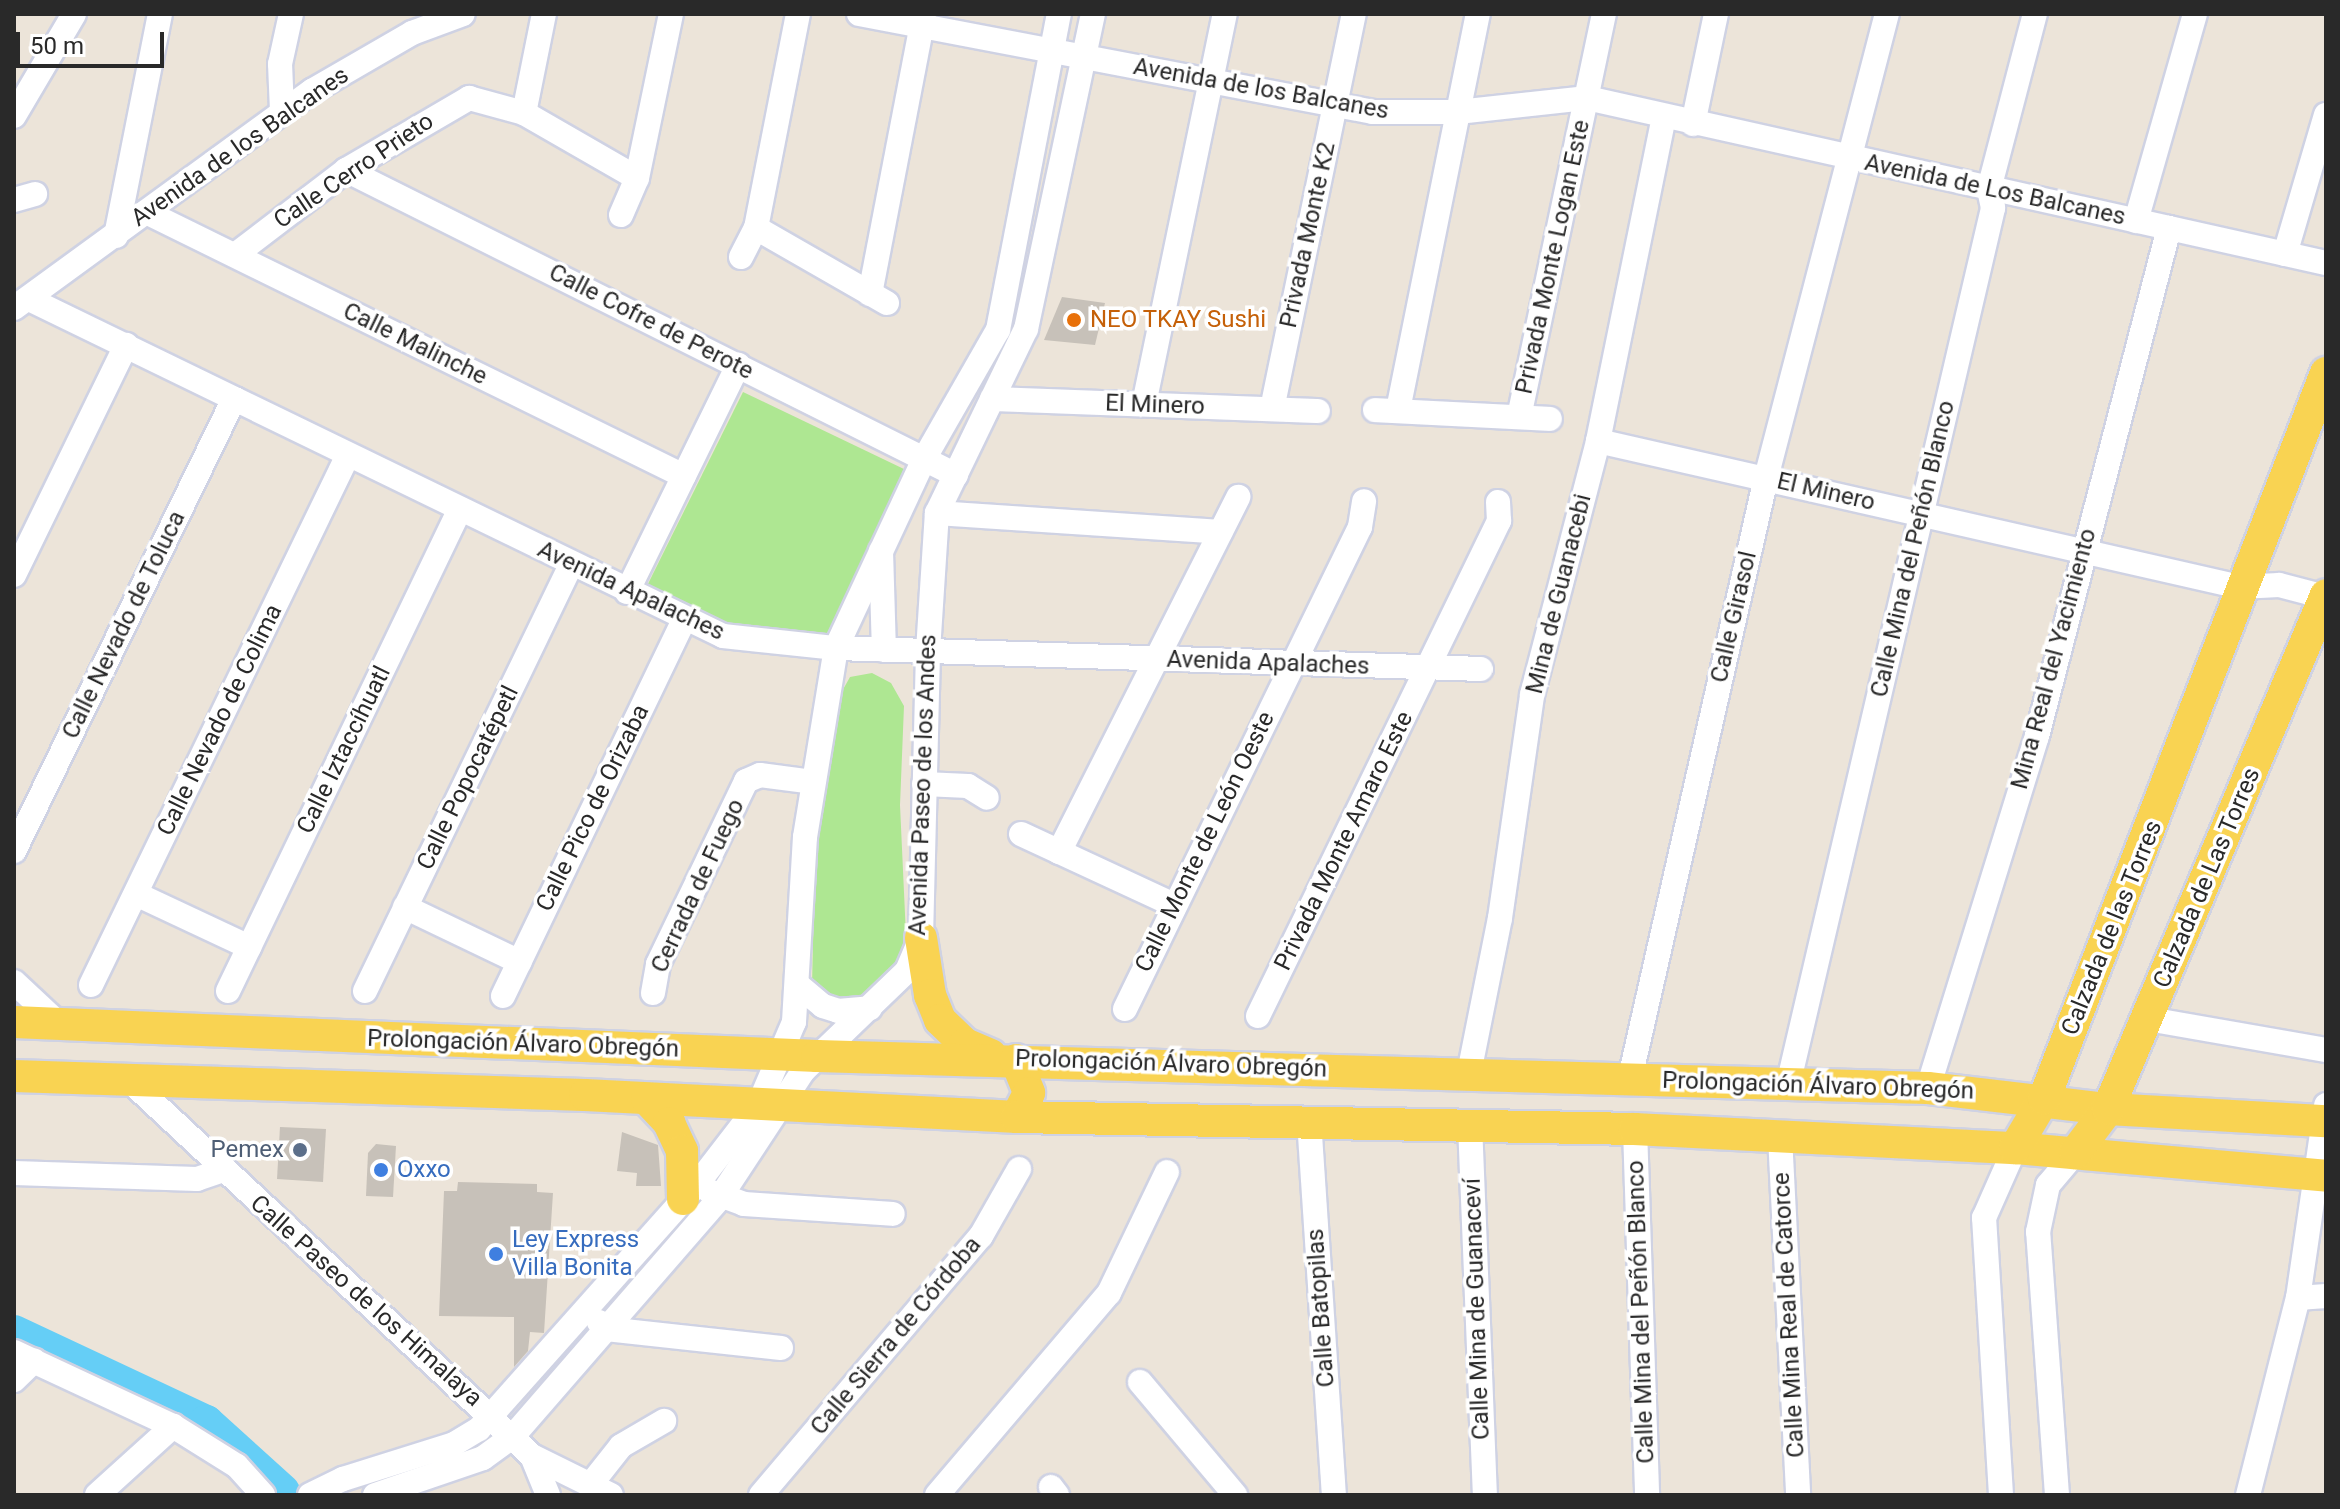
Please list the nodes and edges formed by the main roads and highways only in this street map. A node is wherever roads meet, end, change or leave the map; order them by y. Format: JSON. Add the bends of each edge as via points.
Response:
{"nodes":[{"id":1,"x":2326,"y":373,"type":"edge"},
{"id":2,"x":2326,"y":596,"type":"edge"},
{"id":3,"x":921,"y":938,"type":"road end"},
{"id":4,"x":14,"y":1022,"type":"edge"},
{"id":5,"x":1006,"y":1059,"type":"junction"},
{"id":6,"x":14,"y":1076,"type":"edge"},
{"id":7,"x":1621,"y":1078,"type":"junction"},
{"id":8,"x":647,"y":1099,"type":"junction"},
{"id":9,"x":2044,"y":1099,"type":"junction"},
{"id":10,"x":2108,"y":1109,"type":"junction"},
{"id":11,"x":2325,"y":1116,"type":"edge"},
{"id":12,"x":1017,"y":1117,"type":"junction"},
{"id":13,"x":1574,"y":1127,"type":"junction"},
{"id":14,"x":2015,"y":1148,"type":"junction"},
{"id":15,"x":2075,"y":1153,"type":"junction"},
{"id":16,"x":2320,"y":1175,"type":"edge"},
{"id":17,"x":690,"y":1191,"type":"road end"}],
"edges":[{"from":1,"to":9,"type":"main road","name":"Calzada de las Torres"},
{"from":2,"to":10,"type":"main road","name":"Calzada de Las Torres"},
{"from":3,"to":5,"type":"main road","via":[[930,995],[940,1020],[965,1044]]},
{"from":4,"to":5,"type":"main road","name":"Prolongación Álvaro Obregón","via":[[817,1056]]},
{"from":5,"to":7,"type":"main road","name":"Prolongación Álvaro Obregón"},
{"from":5,"to":12,"type":"main road","via":[[1029,1093]]},
{"from":6,"to":8,"type":"main road","name":"Prolongación Álvaro Obregón"},
{"from":7,"to":9,"type":"main road","name":"Prolongación Álvaro Obregón","via":[[1928,1088]]},
{"from":7,"to":13,"type":"main road","via":[[1568,1099],[1563,1117]]},
{"from":8,"to":12,"type":"main road","name":"Prolongación Álvaro Obregón"},
{"from":8,"to":17,"type":"main road","via":[[677,1137]]},
{"from":9,"to":10,"type":"main road","name":"Prolongación Álvaro Obregón"},
{"from":9,"to":14,"type":"main road","name":"Calzada de las Torres"},
{"from":10,"to":11,"type":"main road","name":"Prolongación Álvaro Obregón"},
{"from":10,"to":15,"type":"main road","name":"Calzada de Las Torres"},
{"from":12,"to":13,"type":"main road","name":"Prolongación Álvaro Obregón"},
{"from":13,"to":14,"type":"main road","name":"Prolongación Álvaro Obregón"},
{"from":14,"to":15,"type":"main road","name":"Prolongación Álvaro Obregón"},
{"from":15,"to":16,"type":"main road","name":"Prolongación Álvaro Obregón"}]}
